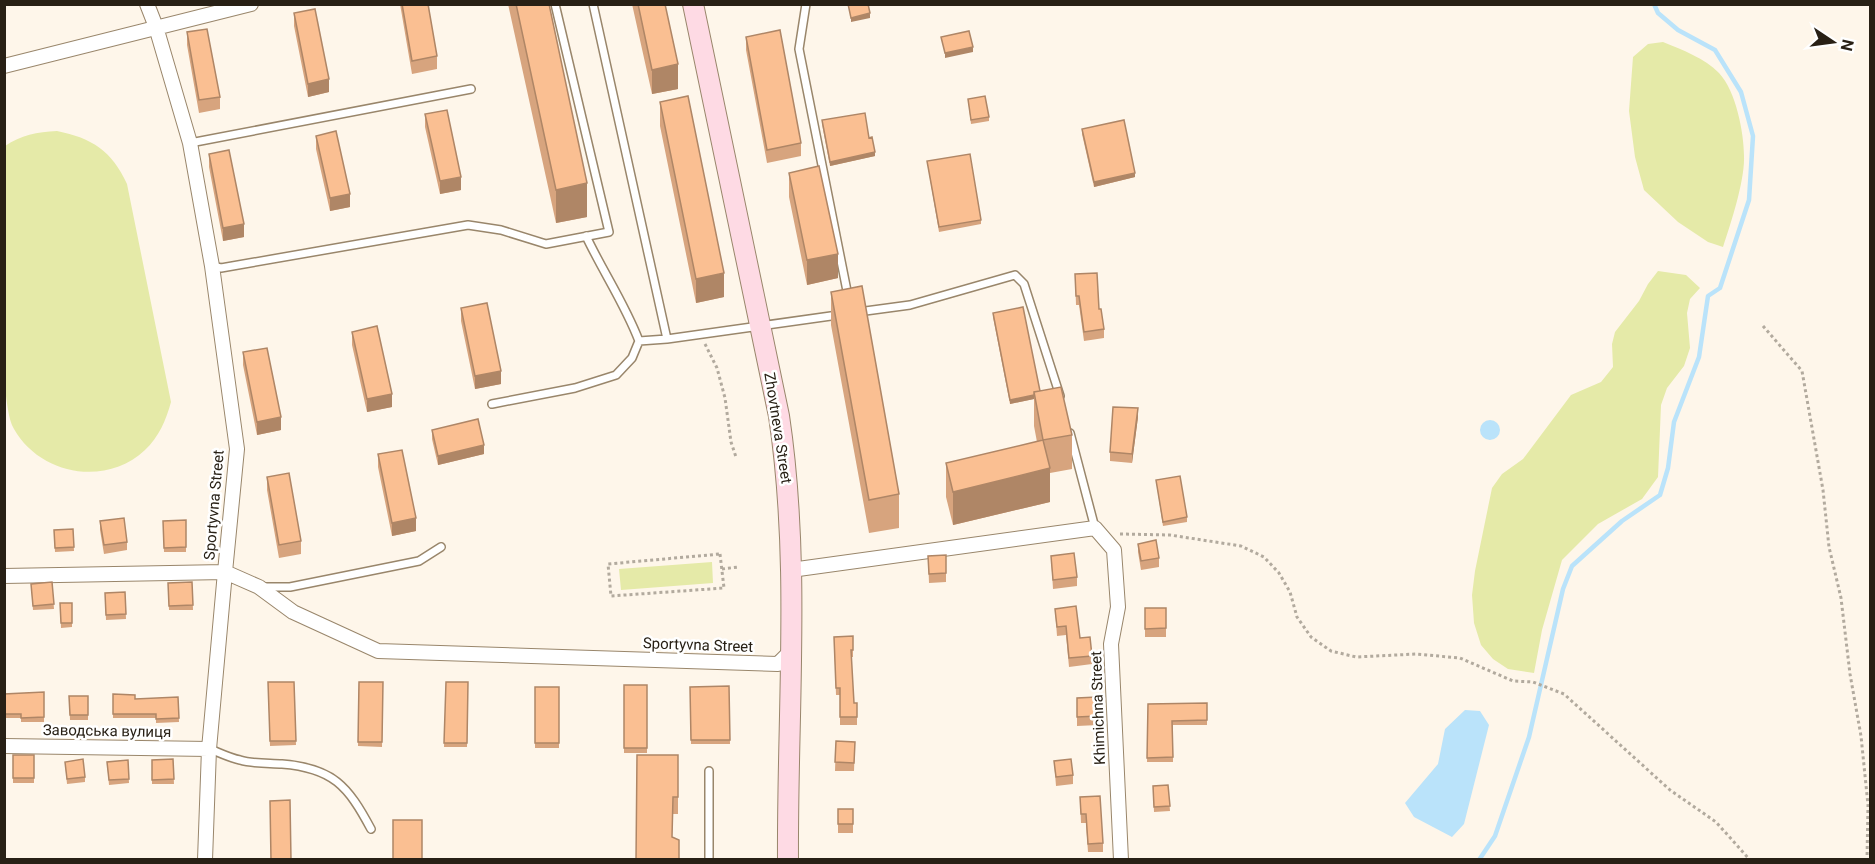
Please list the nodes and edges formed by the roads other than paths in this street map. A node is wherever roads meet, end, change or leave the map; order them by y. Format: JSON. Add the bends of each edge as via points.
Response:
{"nodes":[{"id":1,"x":147,"y":4,"type":"edge"},
{"id":2,"x":250,"y":4,"type":"edge"},
{"id":3,"x":555,"y":4,"type":"edge"},
{"id":4,"x":593,"y":4,"type":"edge"},
{"id":5,"x":693,"y":4,"type":"edge"},
{"id":6,"x":806,"y":4,"type":"edge"},
{"id":7,"x":156,"y":27,"type":"junction"},
{"id":8,"x":4,"y":66,"type":"edge"},
{"id":9,"x":471,"y":89,"type":"dead end"},
{"id":10,"x":190,"y":143,"type":"junction"},
{"id":11,"x":586,"y":236,"type":"junction"},
{"id":12,"x":212,"y":266,"type":"junction"},
{"id":13,"x":849,"y":302,"type":"edge"},
{"id":14,"x":760,"y":326,"type":"junction"},
{"id":15,"x":667,"y":339,"type":"junction"},
{"id":16,"x":639,"y":341,"type":"junction"},
{"id":17,"x":492,"y":404,"type":"dead end"},
{"id":18,"x":1062,"y":405,"type":"edge"},
{"id":19,"x":1068,"y":428,"type":"edge"},
{"id":20,"x":1097,"y":531,"type":"junction"},
{"id":21,"x":441,"y":547,"type":"dead end"},
{"id":22,"x":791,"y":570,"type":"junction"},
{"id":23,"x":225,"y":572,"type":"junction"},
{"id":24,"x":4,"y":576,"type":"edge"},
{"id":25,"x":259,"y":587,"type":"junction"},
{"id":26,"x":790,"y":651,"type":"junction"},
{"id":27,"x":4,"y":746,"type":"edge"},
{"id":28,"x":209,"y":749,"type":"junction"},
{"id":29,"x":709,"y":771,"type":"dead end"},
{"id":30,"x":371,"y":829,"type":"dead end"},
{"id":31,"x":205,"y":860,"type":"edge"},
{"id":32,"x":709,"y":860,"type":"edge"},
{"id":33,"x":788,"y":860,"type":"edge"},
{"id":34,"x":1121,"y":860,"type":"edge"}],
"edges":[{"from":1,"to":7,"type":"street","name":"Sportyvna Street"},
{"from":2,"to":7,"type":"street"},
{"from":3,"to":11,"type":"lane","via":[[609,231]]},
{"from":4,"to":15,"type":"lane"},
{"from":5,"to":14,"type":"main road","name":"Zhovtneva Street"},
{"from":6,"to":13,"type":"lane","via":[[799,49]]},
{"from":7,"to":8,"type":"street"},
{"from":7,"to":10,"type":"street","name":"Sportyvna Street"},
{"from":9,"to":10,"type":"lane"},
{"from":10,"to":12,"type":"street","name":"Sportyvna Street"},
{"from":11,"to":12,"type":"lane","via":[[546,244],[468,225],[221,268]]},
{"from":11,"to":16,"type":"lane","via":[[631,318]]},
{"from":12,"to":23,"type":"street","name":"Sportyvna Street","via":[[237,449]]},
{"from":14,"to":15,"type":"lane"},
{"from":14,"to":18,"type":"lane","via":[[910,305],[1015,275],[1024,284]]},
{"from":14,"to":22,"type":"main road","name":"Zhovtneva Street","via":[[786,465]]},
{"from":15,"to":16,"type":"lane"},
{"from":16,"to":17,"type":"lane","via":[[632,358],[616,375],[575,388]]},
{"from":19,"to":20,"type":"lane"},
{"from":20,"to":22,"type":"street"},
{"from":20,"to":34,"type":"street","name":"Khimichna Street","via":[[1114,550],[1118,607],[1111,644]]},
{"from":21,"to":25,"type":"lane","via":[[419,561],[290,587]]},
{"from":22,"to":26,"type":"main road","name":"Zhovtneva Street"},
{"from":23,"to":24,"type":"street"},
{"from":23,"to":25,"type":"street","name":"Sportyvna Street"},
{"from":23,"to":28,"type":"street"},
{"from":25,"to":26,"type":"street","name":"Sportyvna Street","via":[[293,612],[378,651],[778,664]]},
{"from":26,"to":33,"type":"main road","name":"Zhovtneva Street"},
{"from":27,"to":28,"type":"street","name":"Заводська вулиця"},
{"from":28,"to":30,"type":"lane","via":[[242,761],[297,765],[323,772],[352,796]]},
{"from":28,"to":31,"type":"street"},
{"from":29,"to":32,"type":"lane"}]}
